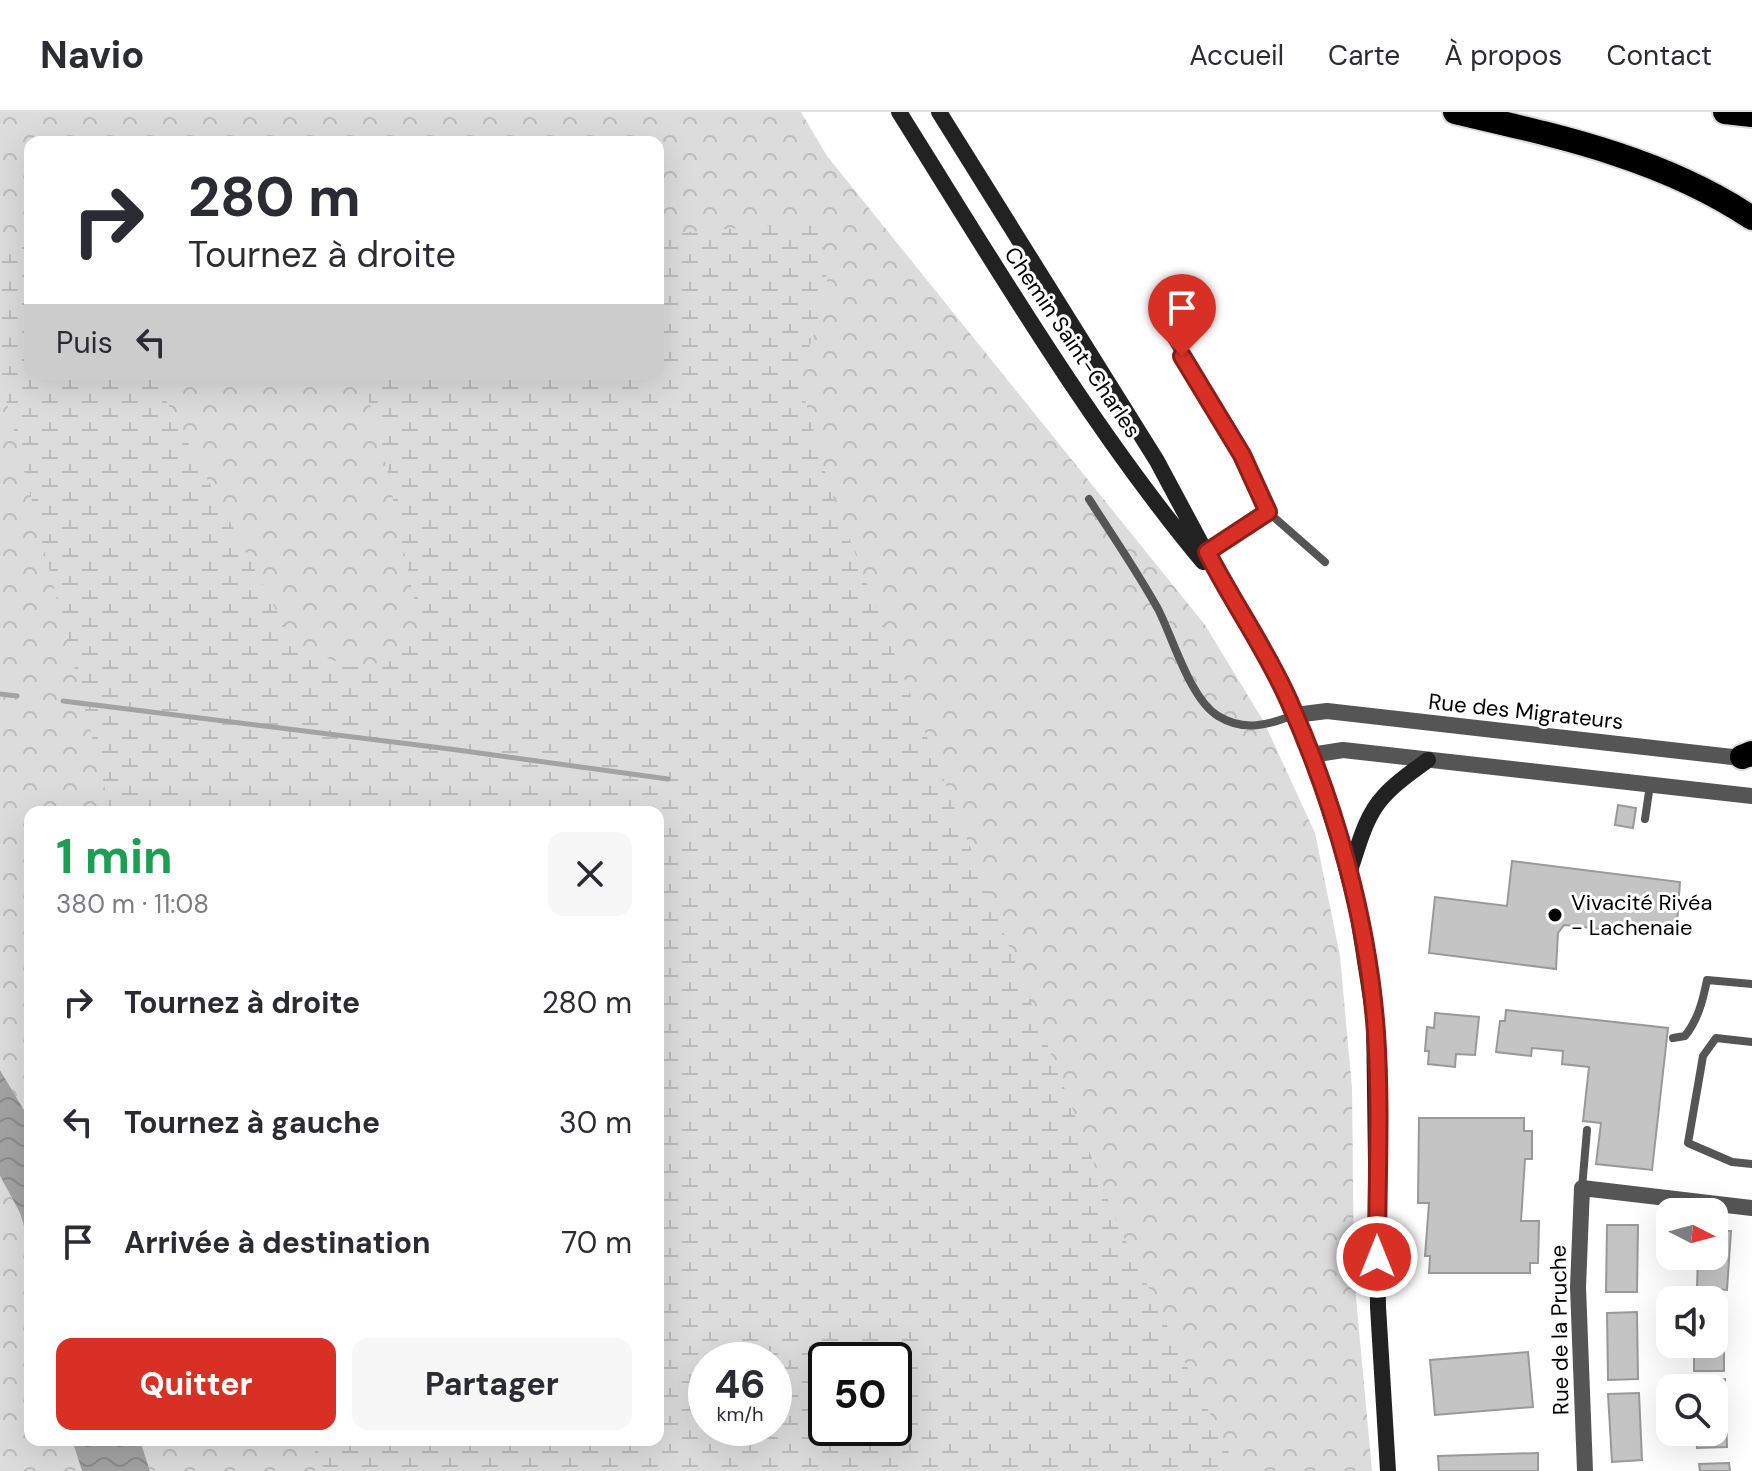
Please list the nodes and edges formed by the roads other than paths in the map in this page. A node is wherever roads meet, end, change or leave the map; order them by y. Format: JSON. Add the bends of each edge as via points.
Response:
{"nodes":[{"id":1,"x":899,"y":112,"type":"edge"},
{"id":2,"x":939,"y":112,"type":"edge"},
{"id":3,"x":1455,"y":112,"type":"edge"},
{"id":4,"x":1725,"y":112,"type":"edge"},
{"id":5,"x":1752,"y":115,"type":"edge"},
{"id":6,"x":1752,"y":218,"type":"edge"},
{"id":7,"x":1166,"y":331,"type":"dead end"},
{"id":8,"x":1089,"y":499,"type":"dead end"},
{"id":9,"x":1268,"y":512,"type":"junction"},
{"id":10,"x":1203,"y":555,"type":"junction"},
{"id":11,"x":1325,"y":562,"type":"dead end"},
{"id":12,"x":1295,"y":715,"type":"junction"},
{"id":13,"x":1311,"y":755,"type":"junction"},
{"id":14,"x":1749,"y":757,"type":"edge"},
{"id":15,"x":1428,"y":760,"type":"junction"},
{"id":16,"x":1650,"y":785,"type":"junction"},
{"id":17,"x":1752,"y":796,"type":"edge"},
{"id":18,"x":1645,"y":819,"type":"dead end"},
{"id":19,"x":1348,"y":876,"type":"junction"},
{"id":20,"x":1752,"y":984,"type":"edge"},
{"id":21,"x":1673,"y":1038,"type":"dead end"},
{"id":22,"x":1752,"y":1042,"type":"edge"},
{"id":23,"x":1587,"y":1130,"type":"dead end"},
{"id":24,"x":1752,"y":1164,"type":"edge"},
{"id":25,"x":1582,"y":1188,"type":"junction"},
{"id":26,"x":1752,"y":1208,"type":"edge"},
{"id":27,"x":1388,"y":1471,"type":"edge"},
{"id":28,"x":1585,"y":1471,"type":"edge"}],
"edges":[{"from":1,"to":10,"type":"main road","name":"Chemin Saint-Charles","via":[[1136,476]]},
{"from":2,"to":10,"type":"main road","name":"Chemin Saint-Charles","via":[[1157,461]]},
{"from":3,"to":6,"type":"highway","via":[[1633,158]]},
{"from":4,"to":5,"type":"highway"},
{"from":7,"to":9,"type":"lane","via":[[1242,455]]},
{"from":8,"to":12,"type":"lane","via":[[1139,577],[1209,707],[1235,723],[1255,727]]},
{"from":9,"to":10,"type":"lane"},
{"from":9,"to":11,"type":"lane"},
{"from":10,"to":12,"type":"main road","name":"Chemin Saint-Charles","via":[[1264,653]]},
{"from":12,"to":13,"type":"main road","name":"Chemin Saint-Charles"},
{"from":12,"to":14,"type":"street","name":"Rue des Migrateurs","via":[[1327,711]]},
{"from":13,"to":15,"type":"street","via":[[1343,750]]},
{"from":13,"to":19,"type":"main road","name":"Chemin Saint-Charles"},
{"from":15,"to":16,"type":"street"},
{"from":15,"to":19,"type":"main road","via":[[1375,806]]},
{"from":16,"to":17,"type":"street"},
{"from":16,"to":18,"type":"lane"},
{"from":19,"to":27,"type":"main road","name":"Chemin Saint-Charles","via":[[1376,1032],[1378,1307]]},
{"from":20,"to":21,"type":"lane","via":[[1707,980],[1692,1027],[1685,1036]]},
{"from":22,"to":24,"type":"lane","via":[[1716,1038],[1703,1056],[1688,1143],[1732,1162]]},
{"from":23,"to":25,"type":"lane"},
{"from":25,"to":26,"type":"street"},
{"from":25,"to":28,"type":"street","name":"Rue de la Pruche","via":[[1578,1287]]}]}
